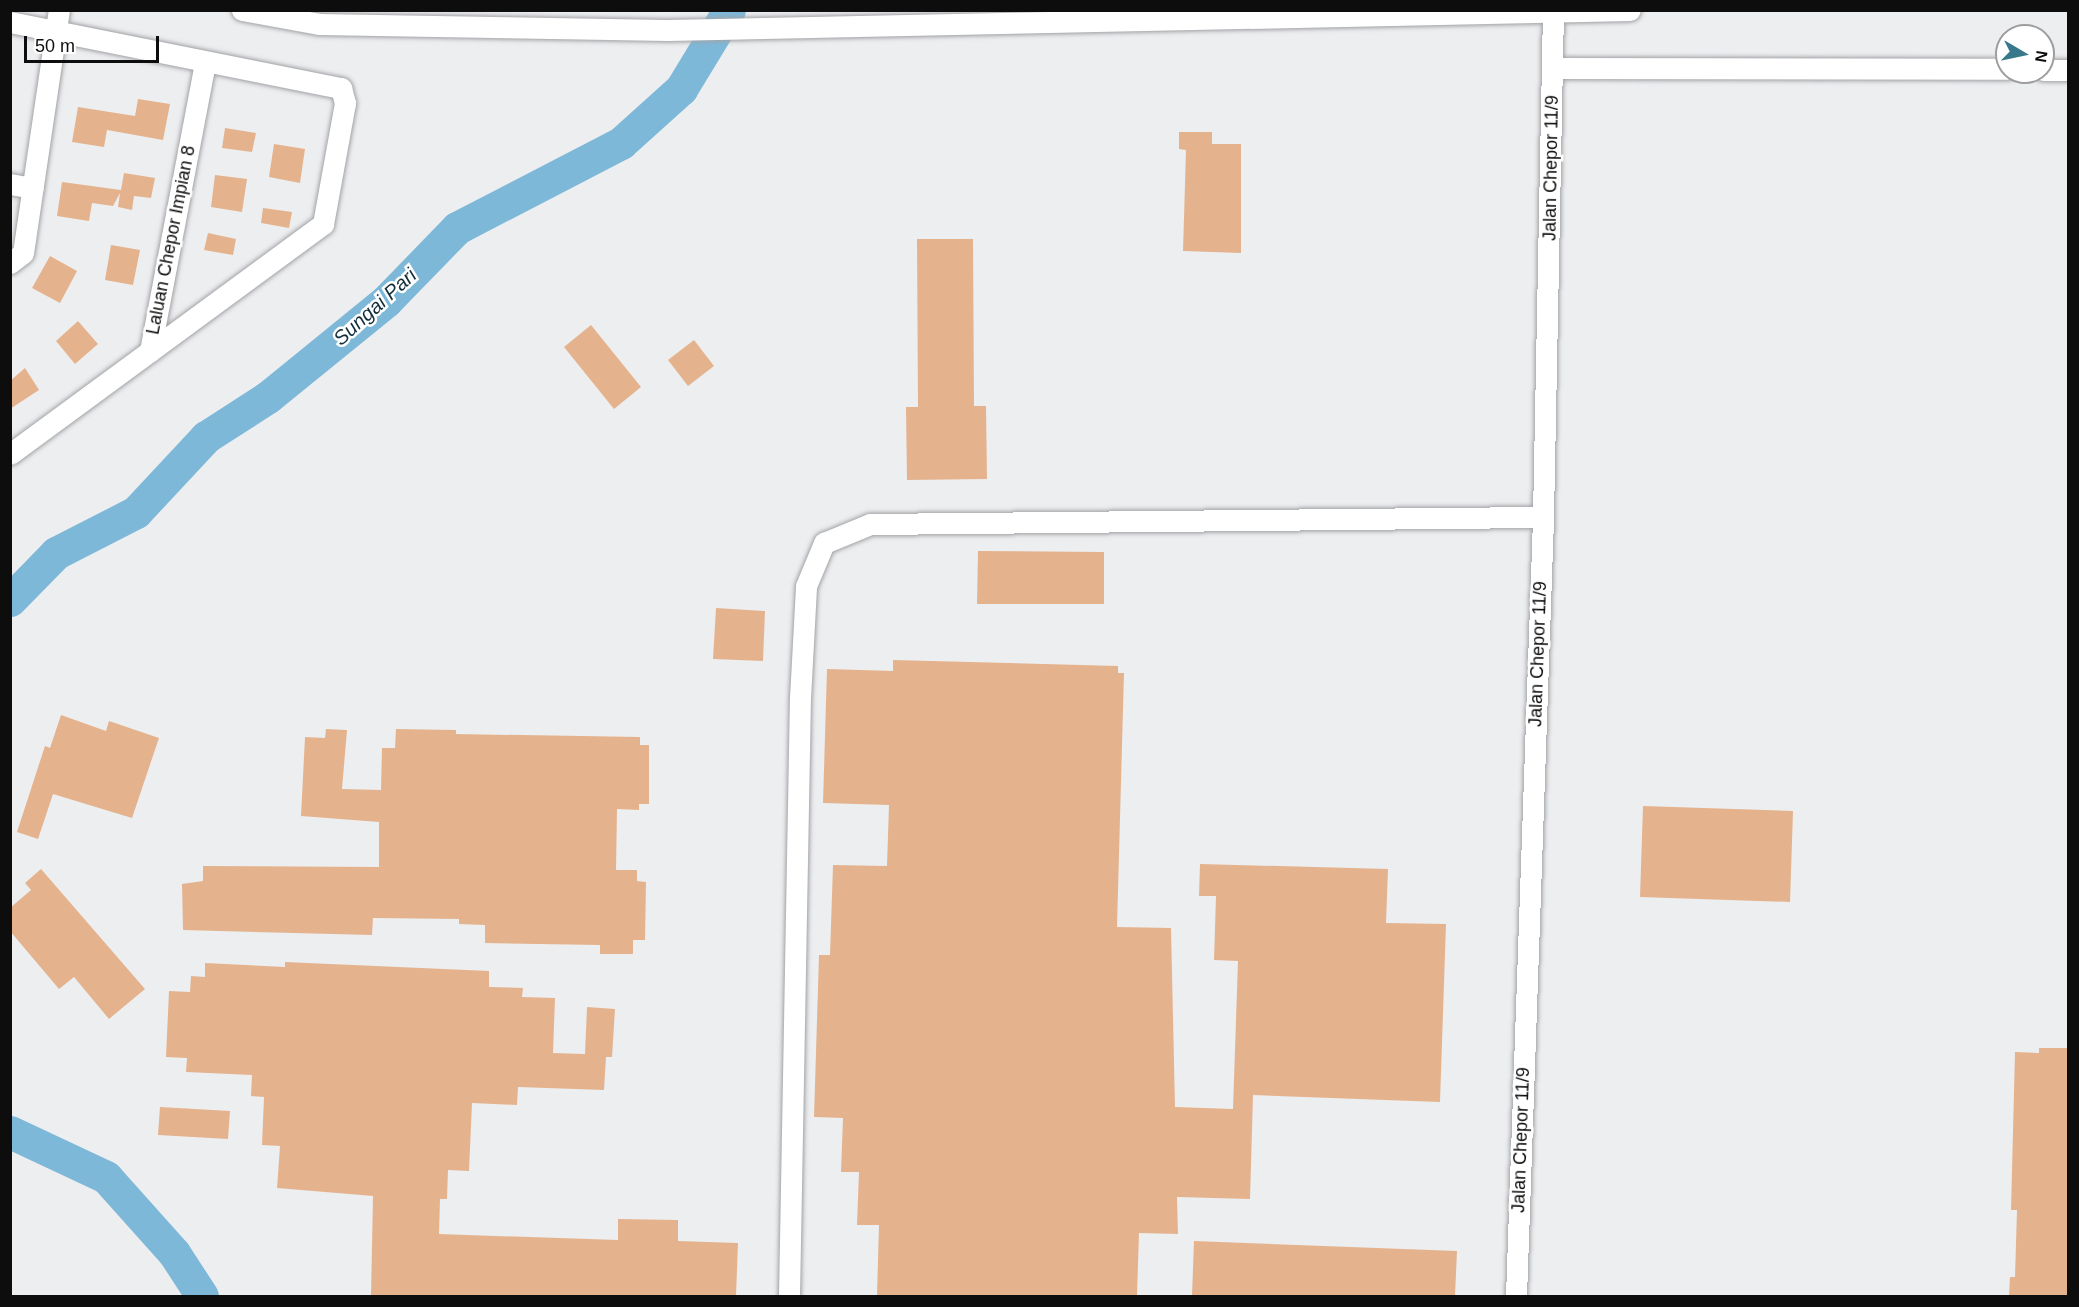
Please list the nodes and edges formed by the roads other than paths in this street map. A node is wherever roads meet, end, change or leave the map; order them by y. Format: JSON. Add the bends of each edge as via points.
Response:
{"nodes":[{"id":1,"x":242,"y":10,"type":"edge"},
{"id":2,"x":1630,"y":10,"type":"edge"},
{"id":3,"x":1552,"y":12,"type":"edge"},
{"id":4,"x":57,"y":21,"type":"edge"},
{"id":5,"x":10,"y":22,"type":"edge"},
{"id":6,"x":205,"y":63,"type":"junction"},
{"id":7,"x":1553,"y":68,"type":"junction"},
{"id":8,"x":1995,"y":69,"type":"edge"},
{"id":9,"x":10,"y":184,"type":"edge"},
{"id":10,"x":33,"y":188,"type":"junction"},
{"id":11,"x":10,"y":263,"type":"edge"},
{"id":12,"x":150,"y":351,"type":"junction"},
{"id":13,"x":10,"y":454,"type":"edge"},
{"id":14,"x":1543,"y":517,"type":"junction"},
{"id":15,"x":789,"y":1296,"type":"edge"},
{"id":16,"x":1516,"y":1296,"type":"edge"}],
"edges":[{"from":1,"to":3,"type":"street","via":[[318,24],[667,30]]},
{"from":2,"to":3,"type":"street"},
{"from":3,"to":7,"type":"street","name":"Jalan Chepor 11/9"},
{"from":4,"to":5,"type":"street"},
{"from":4,"to":6,"type":"street"},
{"from":4,"to":10,"type":"street"},
{"from":6,"to":12,"type":"street","name":"Laluan Chepor Impian 8"},
{"from":6,"to":12,"type":"street","via":[[341,88],[345,103],[323,224]]},
{"from":7,"to":8,"type":"street"},
{"from":7,"to":14,"type":"street","name":"Jalan Chepor 11/9"},
{"from":9,"to":10,"type":"street"},
{"from":10,"to":11,"type":"street","via":[[23,253]]},
{"from":12,"to":13,"type":"street","name":"Laluan Chepor Impian 8"},
{"from":14,"to":15,"type":"street","via":[[870,524],[824,543],[806,586],[800,698]]},
{"from":14,"to":16,"type":"street","name":"Jalan Chepor 11/9"}]}
